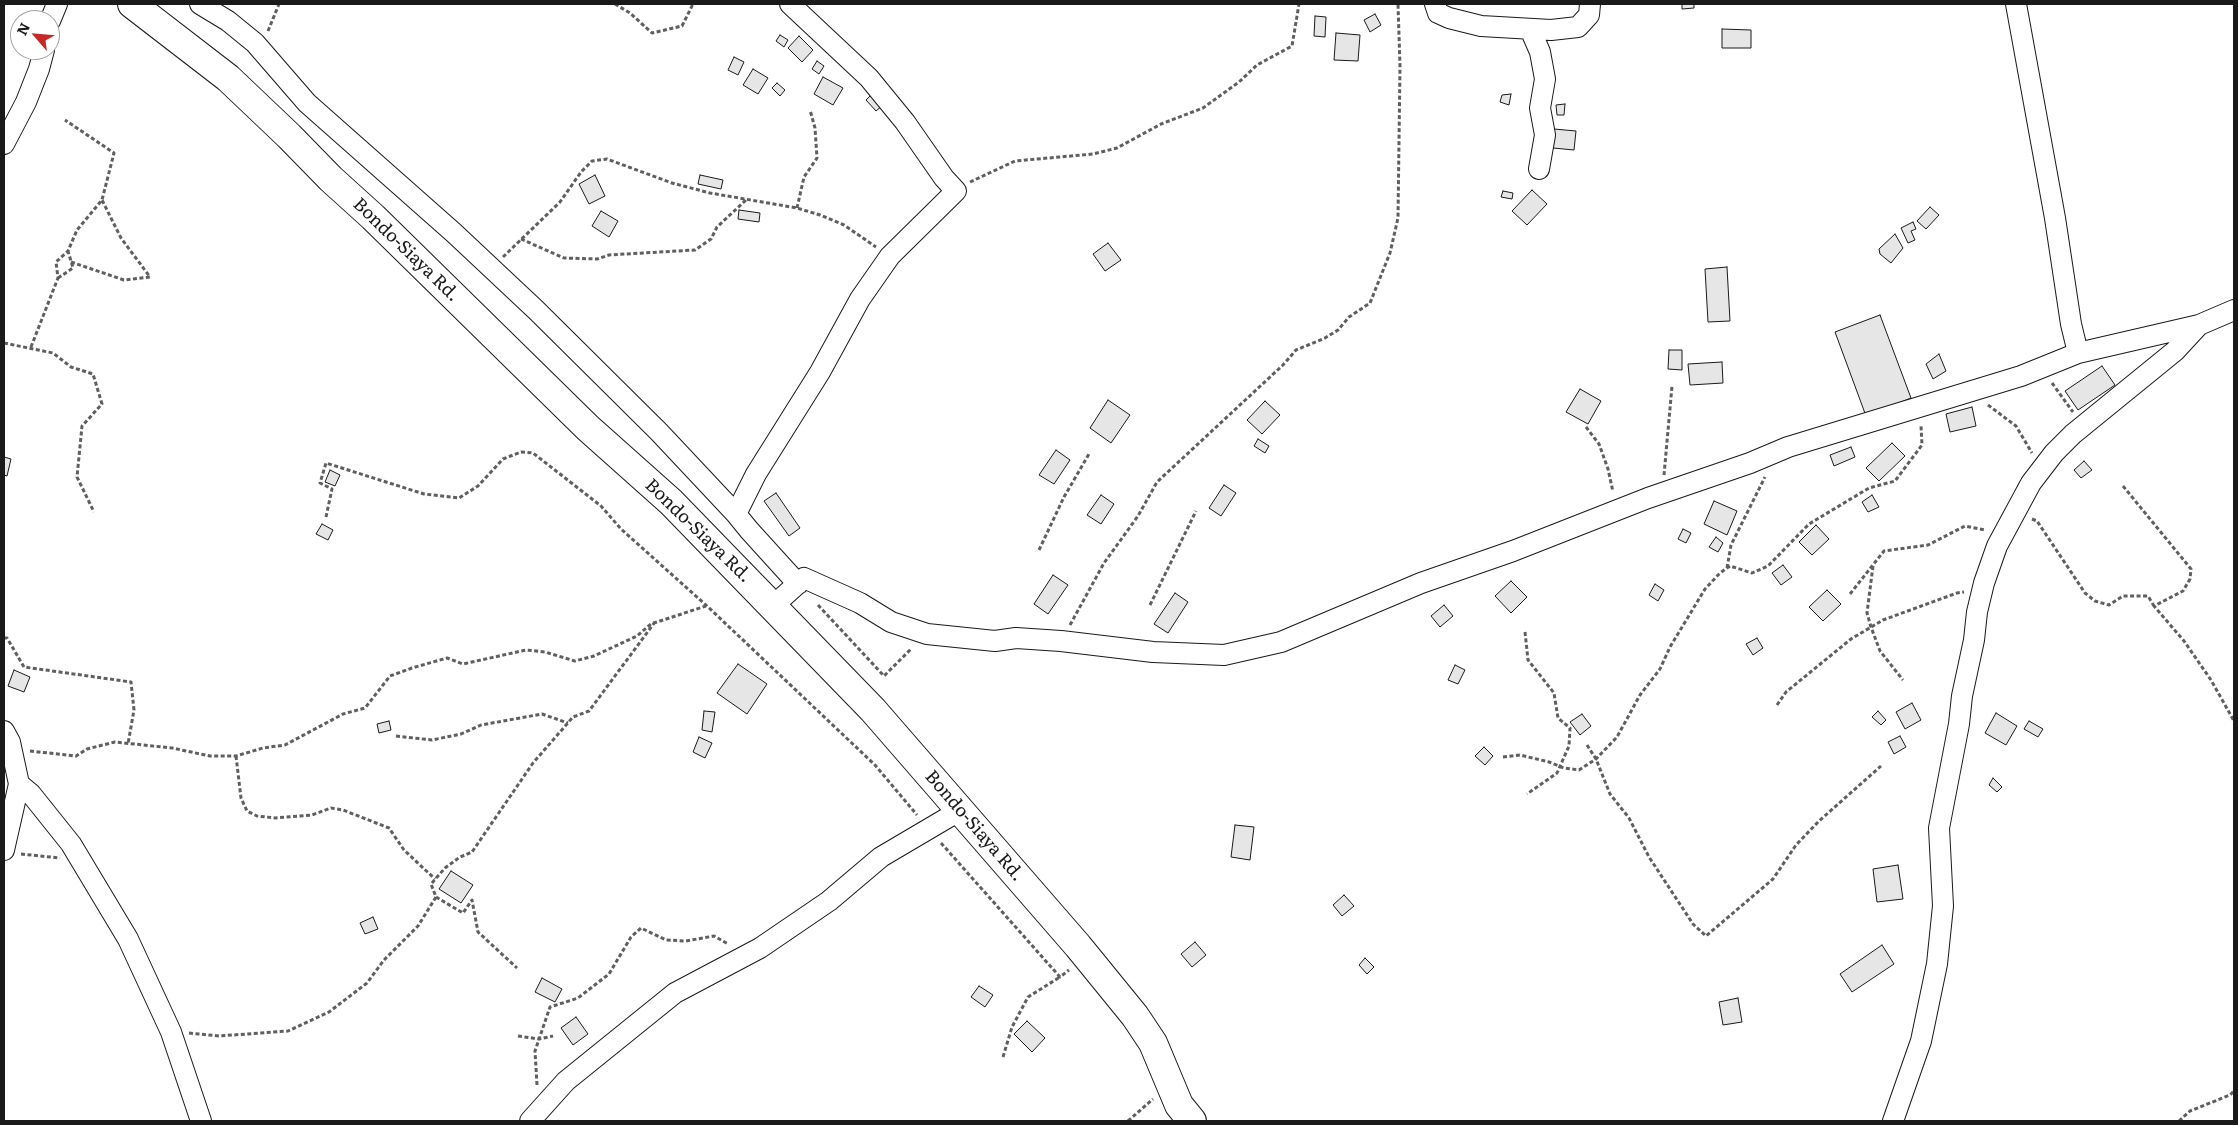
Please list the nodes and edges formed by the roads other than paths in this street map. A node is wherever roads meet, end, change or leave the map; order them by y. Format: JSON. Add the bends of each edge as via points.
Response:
{"nodes":[{"id":1,"x":132,"y":4,"type":"edge"},
{"id":2,"x":200,"y":4,"type":"edge"},
{"id":3,"x":790,"y":4,"type":"edge"},
{"id":4,"x":1435,"y":4,"type":"edge"},
{"id":5,"x":1590,"y":4,"type":"edge"},
{"id":6,"x":2016,"y":4,"type":"edge"},
{"id":7,"x":1530,"y":29,"type":"junction"},
{"id":8,"x":41,"y":60,"type":"edge"},
{"id":9,"x":4,"y":144,"type":"edge"},
{"id":10,"x":1539,"y":169,"type":"dead end"},
{"id":11,"x":2234,"y":310,"type":"edge"},
{"id":12,"x":2199,"y":325,"type":"junction"},
{"id":13,"x":2078,"y":353,"type":"junction"},
{"id":14,"x":736,"y":514,"type":"junction"},
{"id":15,"x":798,"y":584,"type":"junction"},
{"id":16,"x":773,"y":606,"type":"junction"},
{"id":17,"x":4,"y":731,"type":"edge"},
{"id":18,"x":19,"y":784,"type":"junction"},
{"id":19,"x":959,"y":811,"type":"junction"},
{"id":20,"x":4,"y":849,"type":"edge"},
{"id":21,"x":534,"y":1116,"type":"edge"},
{"id":22,"x":201,"y":1121,"type":"edge"},
{"id":23,"x":1192,"y":1121,"type":"edge"},
{"id":24,"x":1893,"y":1121,"type":"edge"}],
"edges":[{"from":1,"to":16,"type":"highway","name":"Bondo-Siaya Rd.","via":[[235,84],[588,428],[671,502]]},
{"from":2,"to":14,"type":"street","via":[[228,21],[254,43],[308,103],[454,233],[612,385]]},
{"from":3,"to":14,"type":"street","via":[[869,78],[956,191],[890,256],[860,299],[820,372],[756,474]]},
{"from":4,"to":7,"type":"street","via":[[1438,13],[1449,18],[1481,26]]},
{"from":5,"to":7,"type":"street","via":[[1589,15],[1578,27]]},
{"from":6,"to":13,"type":"street"},
{"from":7,"to":10,"type":"street","via":[[1540,52],[1545,80],[1540,108],[1545,135]]},
{"from":8,"to":9,"type":"street"},
{"from":11,"to":12,"type":"street"},
{"from":12,"to":13,"type":"street"},
{"from":12,"to":24,"type":"street","via":[[2187,340],[2054,453],[2031,483],[2002,538],[1982,591],[1939,828],[1942,906],[1937,964],[1922,1041]]},
{"from":13,"to":15,"type":"street","via":[[1968,392],[1775,452],[1421,583],[1281,642],[1224,655],[927,634],[891,622],[860,603],[804,578]]},
{"from":14,"to":15,"type":"street"},
{"from":15,"to":16,"type":"street"},
{"from":16,"to":19,"type":"highway","name":"Bondo-Siaya Rd.","via":[[902,742]]},
{"from":17,"to":18,"type":"street","via":[[10,742]]},
{"from":18,"to":20,"type":"street"},
{"from":18,"to":22,"type":"street","via":[[31,794],[78,855],[128,939],[171,1032]]},
{"from":19,"to":21,"type":"street","via":[[882,857],[829,901],[760,948],[675,993],[566,1081]]},
{"from":19,"to":23,"type":"highway","name":"Bondo-Siaya Rd.","via":[[1135,1016],[1153,1043],[1179,1105]]}]}
